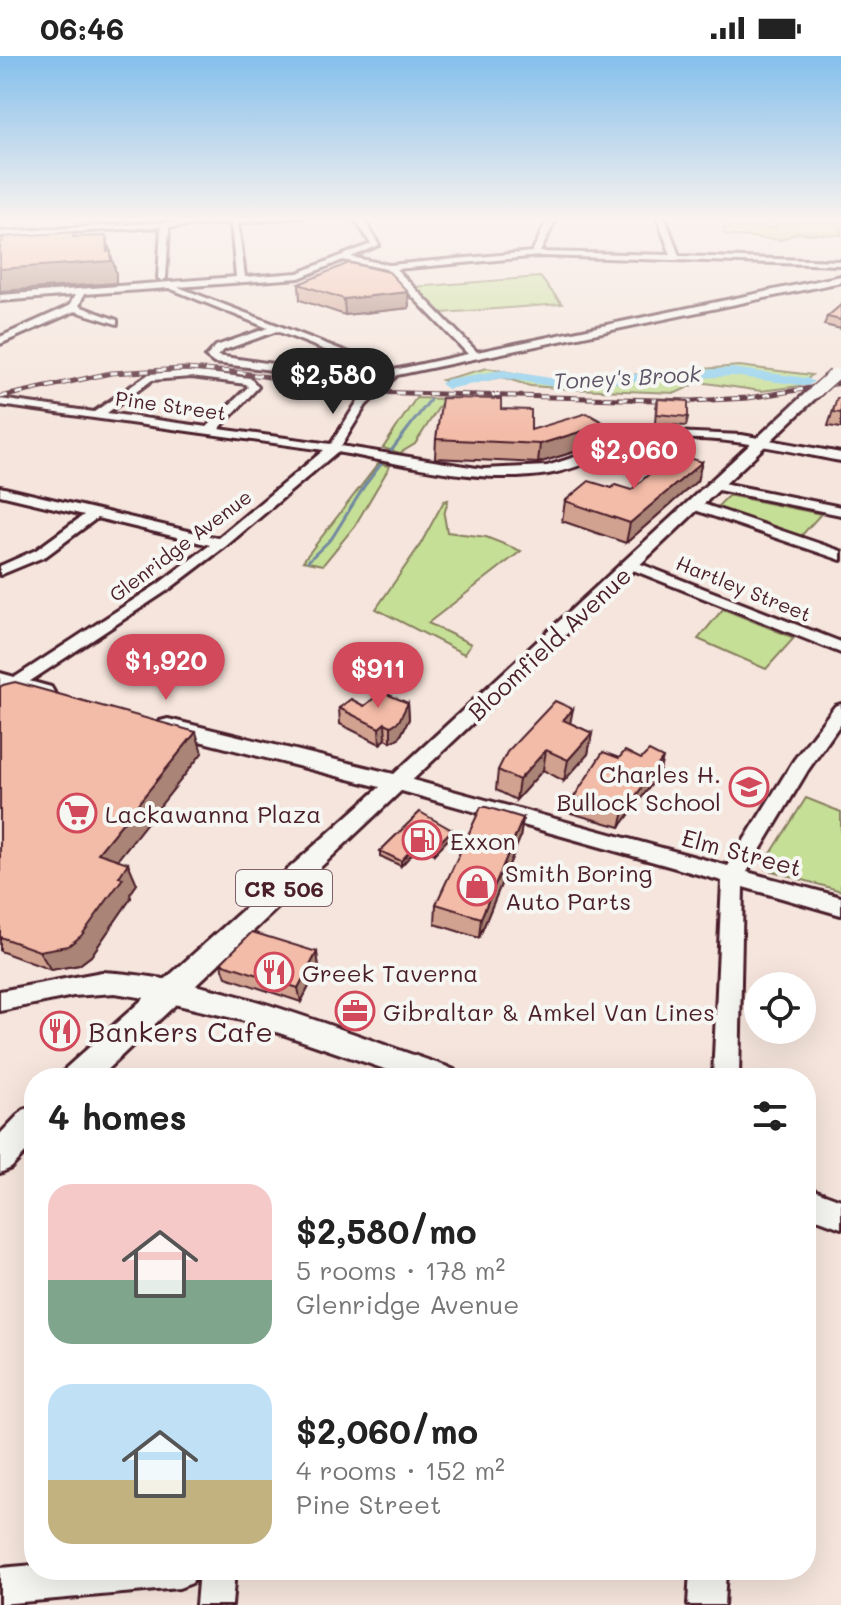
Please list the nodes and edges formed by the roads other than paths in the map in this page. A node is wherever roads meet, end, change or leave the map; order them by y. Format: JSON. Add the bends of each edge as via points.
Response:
{"nodes":[{"id":1,"x":128,"y":289,"type":"edge"},
{"id":2,"x":179,"y":289,"type":"edge"},
{"id":3,"x":411,"y":289,"type":"edge"},
{"id":4,"x":791,"y":289,"type":"edge"},
{"id":5,"x":80,"y":293,"type":"junction"},
{"id":6,"x":0,"y":298,"type":"edge"},
{"id":7,"x":74,"y":307,"type":"junction"},
{"id":8,"x":114,"y":322,"type":"dead end"},
{"id":9,"x":277,"y":328,"type":"junction"},
{"id":10,"x":0,"y":341,"type":"edge"},
{"id":11,"x":341,"y":352,"type":"junction"},
{"id":12,"x":473,"y":354,"type":"junction"},
{"id":13,"x":837,"y":372,"type":"edge"},
{"id":14,"x":393,"y":373,"type":"junction"},
{"id":15,"x":0,"y":402,"type":"edge"},
{"id":16,"x":97,"y":415,"type":"junction"},
{"id":17,"x":210,"y":431,"type":"junction"},
{"id":18,"x":760,"y":442,"type":"junction"},
{"id":19,"x":334,"y":448,"type":"junction"},
{"id":20,"x":841,"y":457,"type":"edge"},
{"id":21,"x":718,"y":486,"type":"junction"},
{"id":22,"x":0,"y":491,"type":"edge"},
{"id":23,"x":697,"y":506,"type":"junction"},
{"id":24,"x":841,"y":511,"type":"edge"},
{"id":25,"x":95,"y":513,"type":"junction"},
{"id":26,"x":221,"y":543,"type":"junction"},
{"id":27,"x":841,"y":556,"type":"edge"},
{"id":28,"x":633,"y":565,"type":"junction"},
{"id":29,"x":0,"y":571,"type":"edge"},
{"id":30,"x":841,"y":648,"type":"edge"},
{"id":31,"x":6,"y":686,"type":"edge"},
{"id":32,"x":64,"y":698,"type":"edge"},
{"id":33,"x":841,"y":710,"type":"edge"},
{"id":34,"x":151,"y":722,"type":"edge"},
{"id":35,"x":398,"y":783,"type":"junction"},
{"id":36,"x":733,"y":877,"type":"junction"},
{"id":37,"x":841,"y":906,"type":"edge"},
{"id":38,"x":170,"y":992,"type":"junction"},
{"id":39,"x":0,"y":1001,"type":"edge"},
{"id":40,"x":88,"y":1068,"type":"edge"},
{"id":41,"x":415,"y":1068,"type":"edge"},
{"id":42,"x":726,"y":1068,"type":"edge"},
{"id":43,"x":24,"y":1132,"type":"edge"},
{"id":44,"x":0,"y":1157,"type":"edge"},
{"id":45,"x":816,"y":1205,"type":"edge"},
{"id":46,"x":841,"y":1214,"type":"edge"},
{"id":47,"x":67,"y":1580,"type":"edge"},
{"id":48,"x":216,"y":1580,"type":"edge"},
{"id":49,"x":707,"y":1580,"type":"edge"},
{"id":50,"x":0,"y":1586,"type":"edge"},
{"id":51,"x":214,"y":1605,"type":"edge"},
{"id":52,"x":706,"y":1605,"type":"edge"}],
"edges":[{"from":1,"to":5,"type":"street"},
{"from":2,"to":9,"type":"street"},
{"from":3,"to":12,"type":"street"},
{"from":4,"to":12,"type":"street"},
{"from":5,"to":6,"type":"street"},
{"from":5,"to":7,"type":"street"},
{"from":7,"to":8,"type":"street"},
{"from":7,"to":10,"type":"street"},
{"from":9,"to":11,"type":"street"},
{"from":9,"to":11,"type":"street","via":[[220,348],[211,357],[281,369]]},
{"from":11,"to":14,"type":"street"},
{"from":12,"to":14,"type":"street"},
{"from":13,"to":18,"type":"main road","name":"Bloomfield Avenue","number":"CR 506","bridge":true},
{"from":14,"to":19,"type":"street","name":"Glenridge Avenue","via":[[362,403]]},
{"from":15,"to":16,"type":"street","name":"Pine Street"},
{"from":16,"to":17,"type":"street","name":"Pine Street"},
{"from":16,"to":17,"type":"street","via":[[140,381],[161,375],[250,381],[253,387]]},
{"from":17,"to":19,"type":"street","name":"Pine Street"},
{"from":18,"to":19,"type":"street","name":"Pine Street","via":[[658,437],[563,466],[511,473],[474,473]]},
{"from":18,"to":20,"type":"street","name":"Pine Street"},
{"from":18,"to":21,"type":"main road","name":"Bloomfield Avenue","number":"CR 506"},
{"from":19,"to":26,"type":"street","name":"Glenridge Avenue"},
{"from":21,"to":23,"type":"main road","name":"Bloomfield Avenue","number":"CR 506"},
{"from":21,"to":24,"type":"street"},
{"from":22,"to":25,"type":"street"},
{"from":23,"to":27,"type":"street"},
{"from":23,"to":28,"type":"main road","name":"Bloomfield Avenue","number":"CR 506"},
{"from":25,"to":26,"type":"street"},
{"from":25,"to":29,"type":"street","via":[[41,553]]},
{"from":26,"to":31,"type":"street","name":"Glenridge Avenue","via":[[163,587]]},
{"from":28,"to":30,"type":"street","name":"Hartley Street"},
{"from":28,"to":35,"type":"main road","name":"Bloomfield Avenue","number":"CR 506"},
{"from":31,"to":32,"type":"main road"},
{"from":33,"to":36,"type":"street"},
{"from":34,"to":35,"type":"main road"},
{"from":35,"to":36,"type":"street","name":"Elm Street"},
{"from":35,"to":38,"type":"main road","name":"Bloomfield Avenue","number":"CR 506"},
{"from":36,"to":37,"type":"street","name":"Elm Street"},
{"from":36,"to":42,"type":"street"},
{"from":38,"to":39,"type":"street","via":[[92,983]]},
{"from":38,"to":40,"type":"main road","name":"Bloomfield Avenue","number":"CR 506"},
{"from":38,"to":41,"type":"street","via":[[201,996]]},
{"from":43,"to":44,"type":"main road"},
{"from":45,"to":46,"type":"street"},
{"from":47,"to":50,"type":"street"},
{"from":48,"to":51,"type":"street"},
{"from":49,"to":52,"type":"street"}]}
